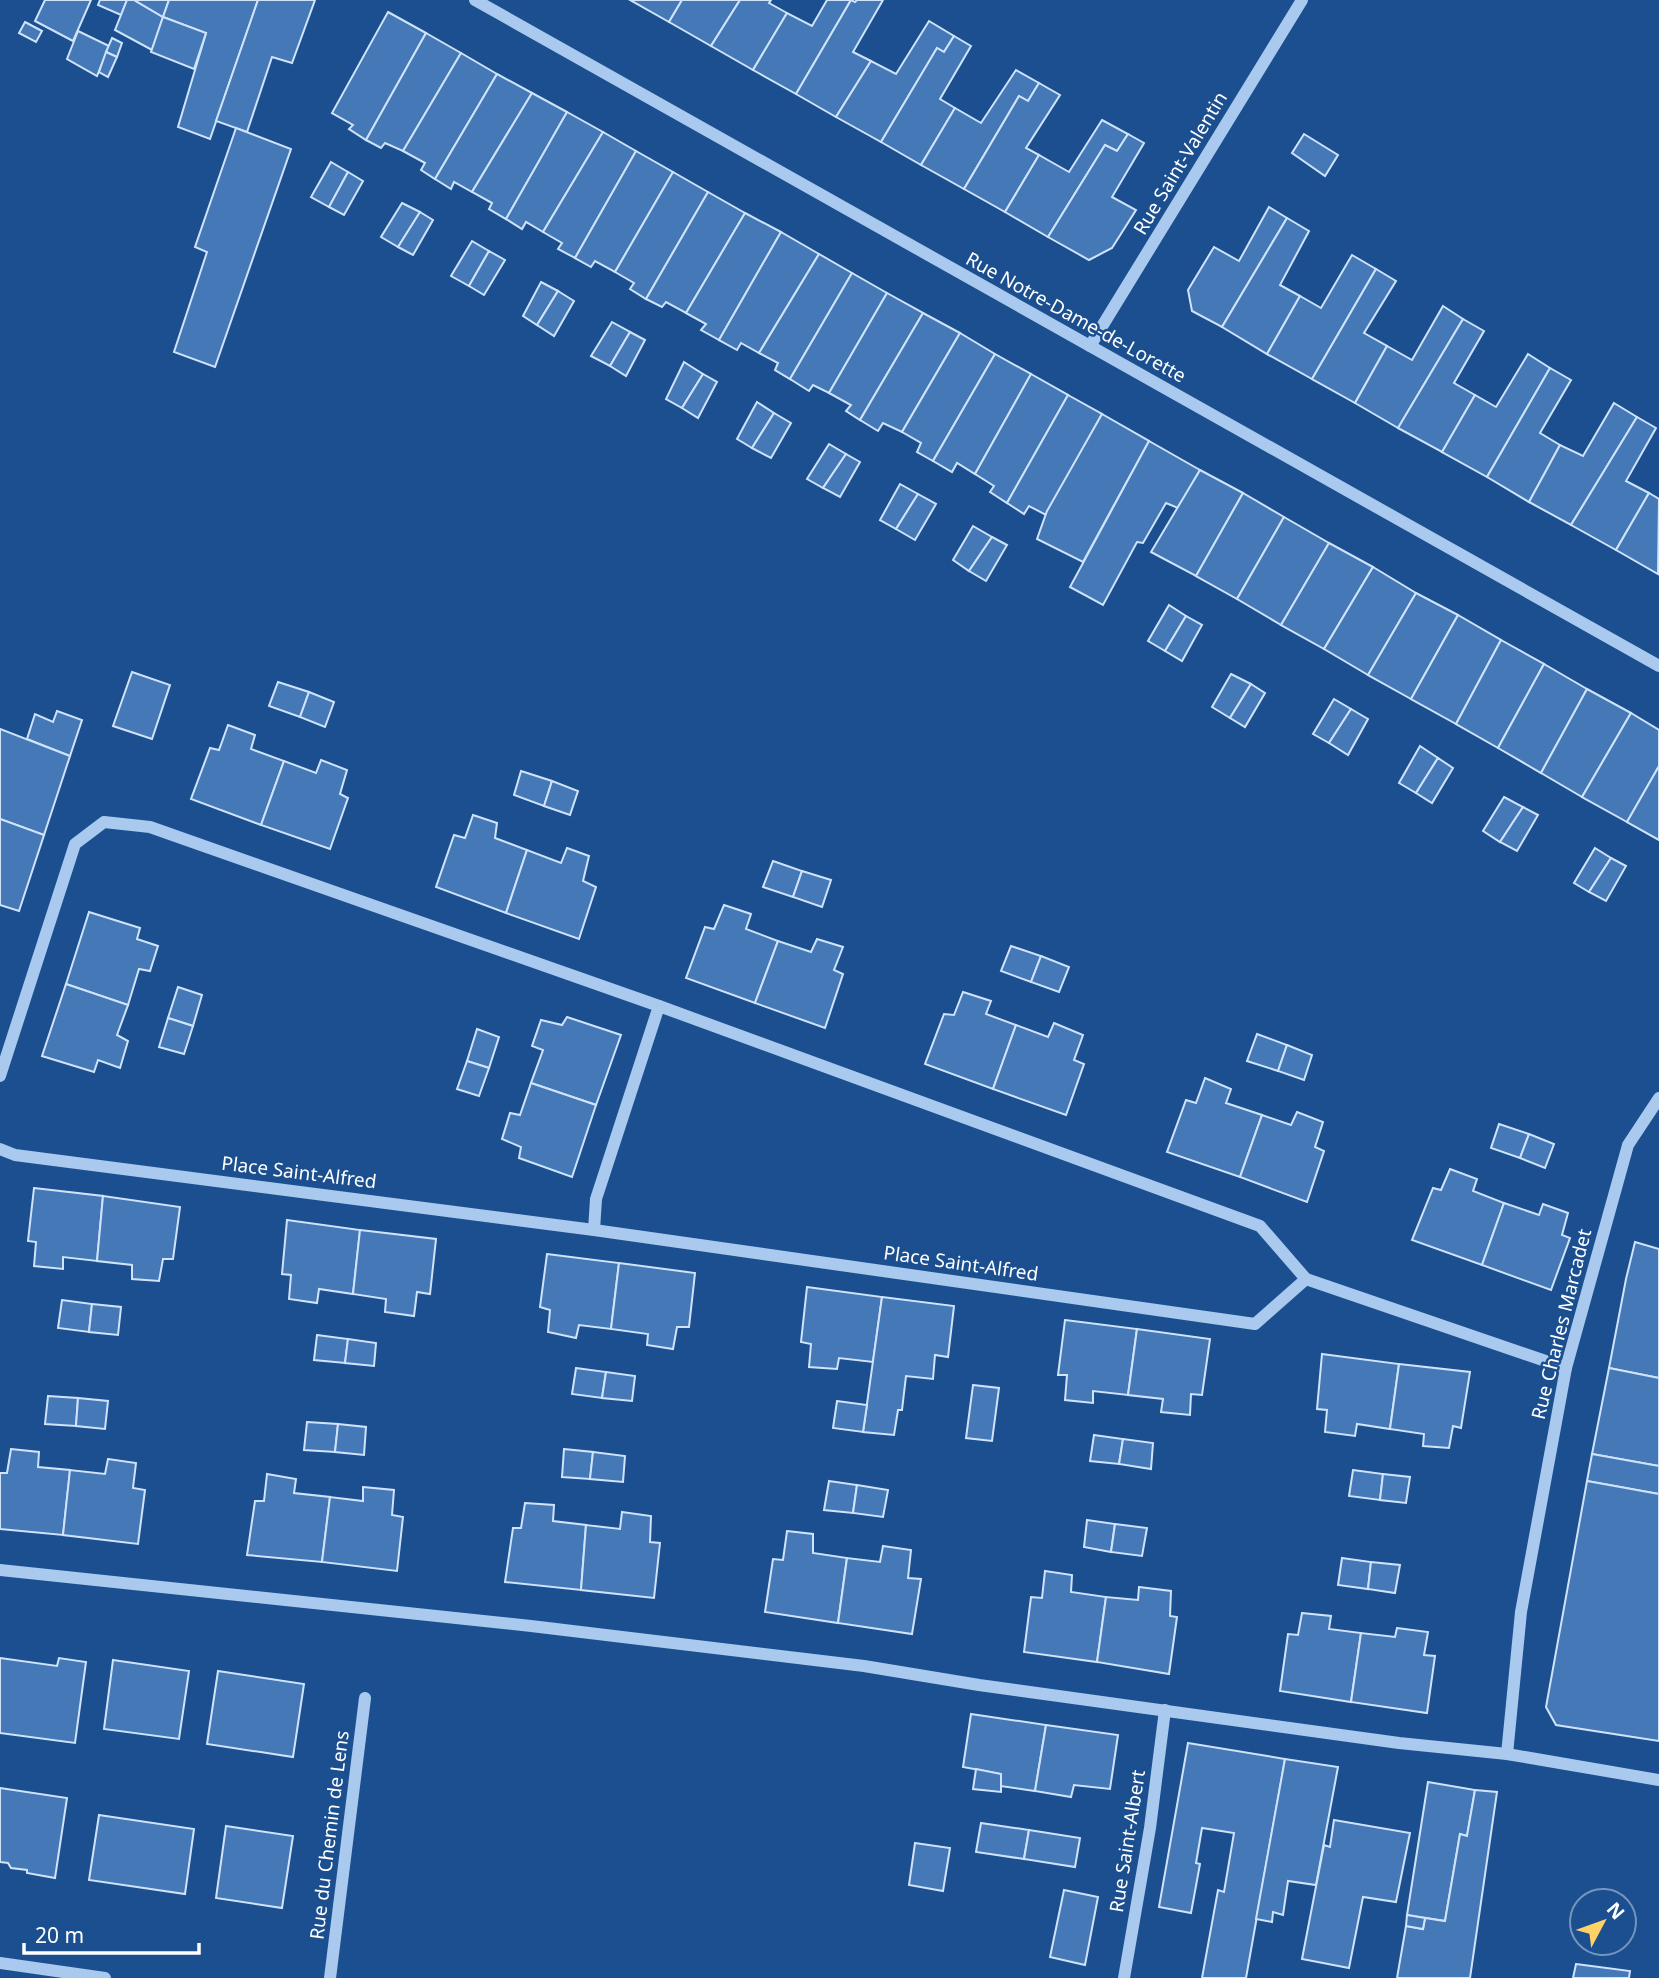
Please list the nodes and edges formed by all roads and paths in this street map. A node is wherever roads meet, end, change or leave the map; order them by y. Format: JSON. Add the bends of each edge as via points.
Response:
{"nodes":[{"id":1,"x":475,"y":0,"type":"edge"},
{"id":2,"x":1302,"y":0,"type":"edge"},
{"id":3,"x":1090,"y":346,"type":"junction"},
{"id":4,"x":1659,"y":666,"type":"edge"},
{"id":5,"x":659,"y":1006,"type":"junction"},
{"id":6,"x":0,"y":1076,"type":"edge"},
{"id":7,"x":1659,"y":1098,"type":"edge"},
{"id":8,"x":0,"y":1149,"type":"edge"},
{"id":9,"x":594,"y":1230,"type":"junction"},
{"id":10,"x":1306,"y":1279,"type":"junction"},
{"id":11,"x":1566,"y":1368,"type":"junction"},
{"id":12,"x":0,"y":1570,"type":"edge"},
{"id":13,"x":365,"y":1698,"type":"dead end"},
{"id":14,"x":1165,"y":1710,"type":"junction"},
{"id":15,"x":1507,"y":1754,"type":"junction"},
{"id":16,"x":1659,"y":1780,"type":"edge"},
{"id":17,"x":0,"y":1964,"type":"edge"},
{"id":18,"x":105,"y":1978,"type":"edge"},
{"id":19,"x":330,"y":1978,"type":"edge"},
{"id":20,"x":1124,"y":1978,"type":"edge"}],
"edges":[{"from":1,"to":3,"type":"street","name":"Rue Notre-Dame-de-Lorette"},
{"from":2,"to":3,"type":"street","name":"Rue Saint-Valentin"},
{"from":3,"to":4,"type":"street","name":"Rue Notre-Dame-de-Lorette"},
{"from":5,"to":6,"type":"street","via":[[150,827],[104,822],[75,844]]},
{"from":5,"to":9,"type":"street","via":[[596,1199]]},
{"from":5,"to":10,"type":"street","via":[[1260,1226]]},
{"from":7,"to":11,"type":"street","name":"Rue Charles Marcadet","via":[[1628,1145]]},
{"from":8,"to":9,"type":"street","name":"Place Saint-Alfred","via":[[28,1157]]},
{"from":9,"to":10,"type":"street","name":"Place Saint-Alfred","via":[[1255,1324]]},
{"from":10,"to":11,"type":"street"},
{"from":11,"to":15,"type":"street","name":"Rue Charles Marcadet","via":[[1521,1612]]},
{"from":12,"to":14,"type":"street","via":[[864,1666]]},
{"from":13,"to":19,"type":"street","name":"Rue du Chemin de Lens"},
{"from":14,"to":15,"type":"street","via":[[1399,1744]]},
{"from":14,"to":20,"type":"street","name":"Rue Saint-Albert"},
{"from":15,"to":16,"type":"street"},
{"from":17,"to":18,"type":"street"}]}
